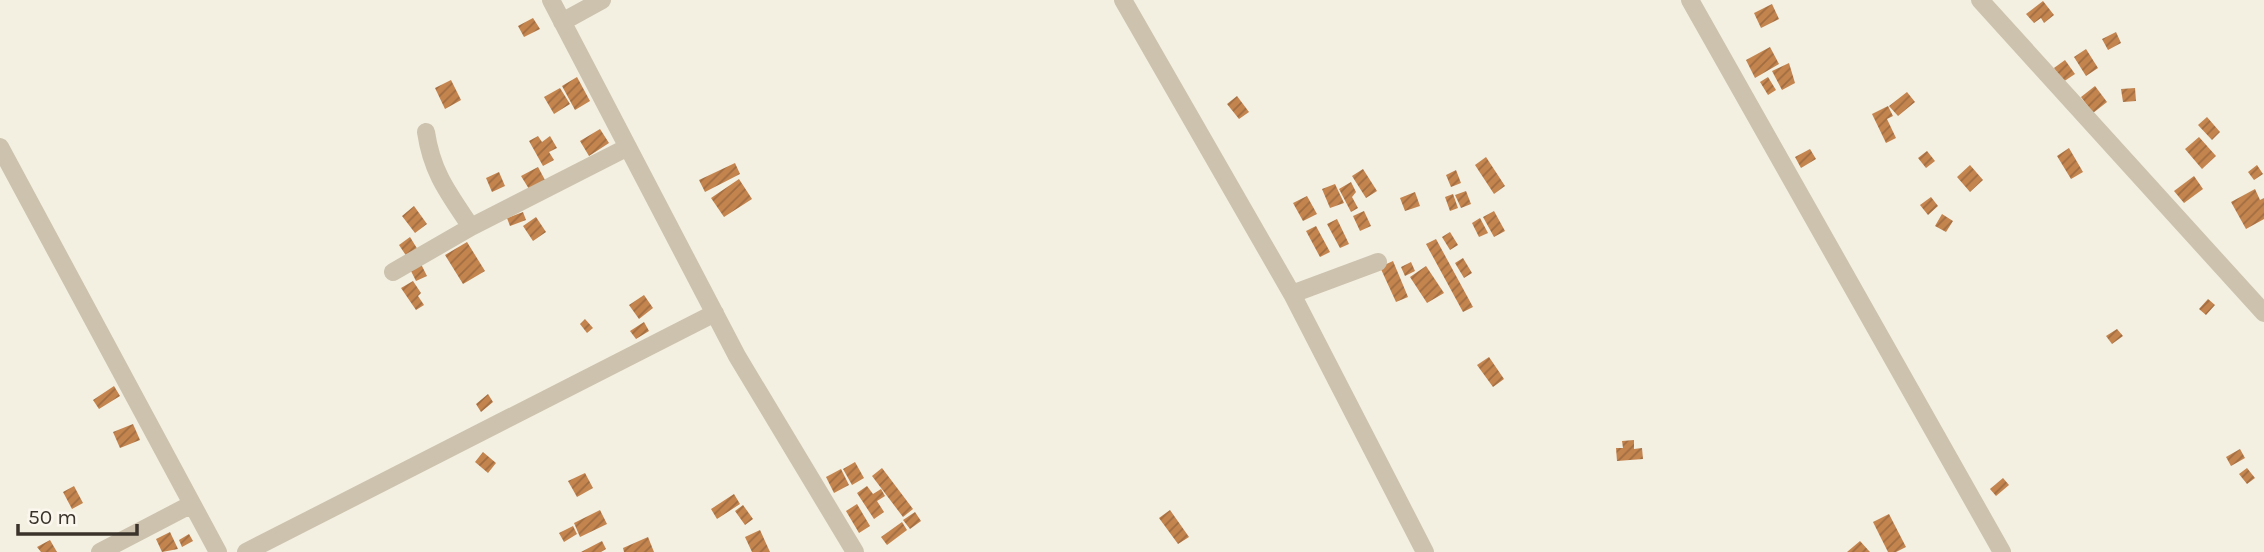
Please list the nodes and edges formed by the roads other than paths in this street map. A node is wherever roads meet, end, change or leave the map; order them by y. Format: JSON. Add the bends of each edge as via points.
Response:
{"nodes":[{"id":1,"x":551,"y":0,"type":"edge"},
{"id":2,"x":602,"y":0,"type":"edge"},
{"id":3,"x":1123,"y":0,"type":"edge"},
{"id":4,"x":1690,"y":0,"type":"edge"},
{"id":5,"x":1980,"y":0,"type":"edge"},
{"id":6,"x":562,"y":22,"type":"junction"},
{"id":7,"x":426,"y":132,"type":"dead end"},
{"id":8,"x":0,"y":147,"type":"edge"},
{"id":9,"x":628,"y":147,"type":"junction"},
{"id":10,"x":471,"y":227,"type":"junction"},
{"id":11,"x":1378,"y":262,"type":"dead end"},
{"id":12,"x":393,"y":272,"type":"dead end"},
{"id":13,"x":1292,"y":294,"type":"junction"},
{"id":14,"x":715,"y":313,"type":"junction"},
{"id":15,"x":2264,"y":313,"type":"edge"},
{"id":16,"x":192,"y":504,"type":"junction"},
{"id":17,"x":100,"y":552,"type":"edge"},
{"id":18,"x":218,"y":552,"type":"edge"},
{"id":19,"x":246,"y":552,"type":"edge"},
{"id":20,"x":855,"y":552,"type":"edge"},
{"id":21,"x":1425,"y":552,"type":"edge"},
{"id":22,"x":2002,"y":552,"type":"edge"}],
"edges":[{"from":1,"to":6,"type":"street"},
{"from":2,"to":6,"type":"street"},
{"from":3,"to":13,"type":"street"},
{"from":4,"to":22,"type":"street"},
{"from":5,"to":15,"type":"street"},
{"from":6,"to":9,"type":"street"},
{"from":7,"to":10,"type":"street","via":[[430,160],[440,182]]},
{"from":8,"to":16,"type":"street"},
{"from":9,"to":10,"type":"street"},
{"from":9,"to":14,"type":"street"},
{"from":10,"to":12,"type":"street"},
{"from":11,"to":13,"type":"street"},
{"from":13,"to":21,"type":"street"},
{"from":14,"to":19,"type":"street"},
{"from":14,"to":20,"type":"street"},
{"from":16,"to":17,"type":"street"},
{"from":16,"to":18,"type":"street"}]}
